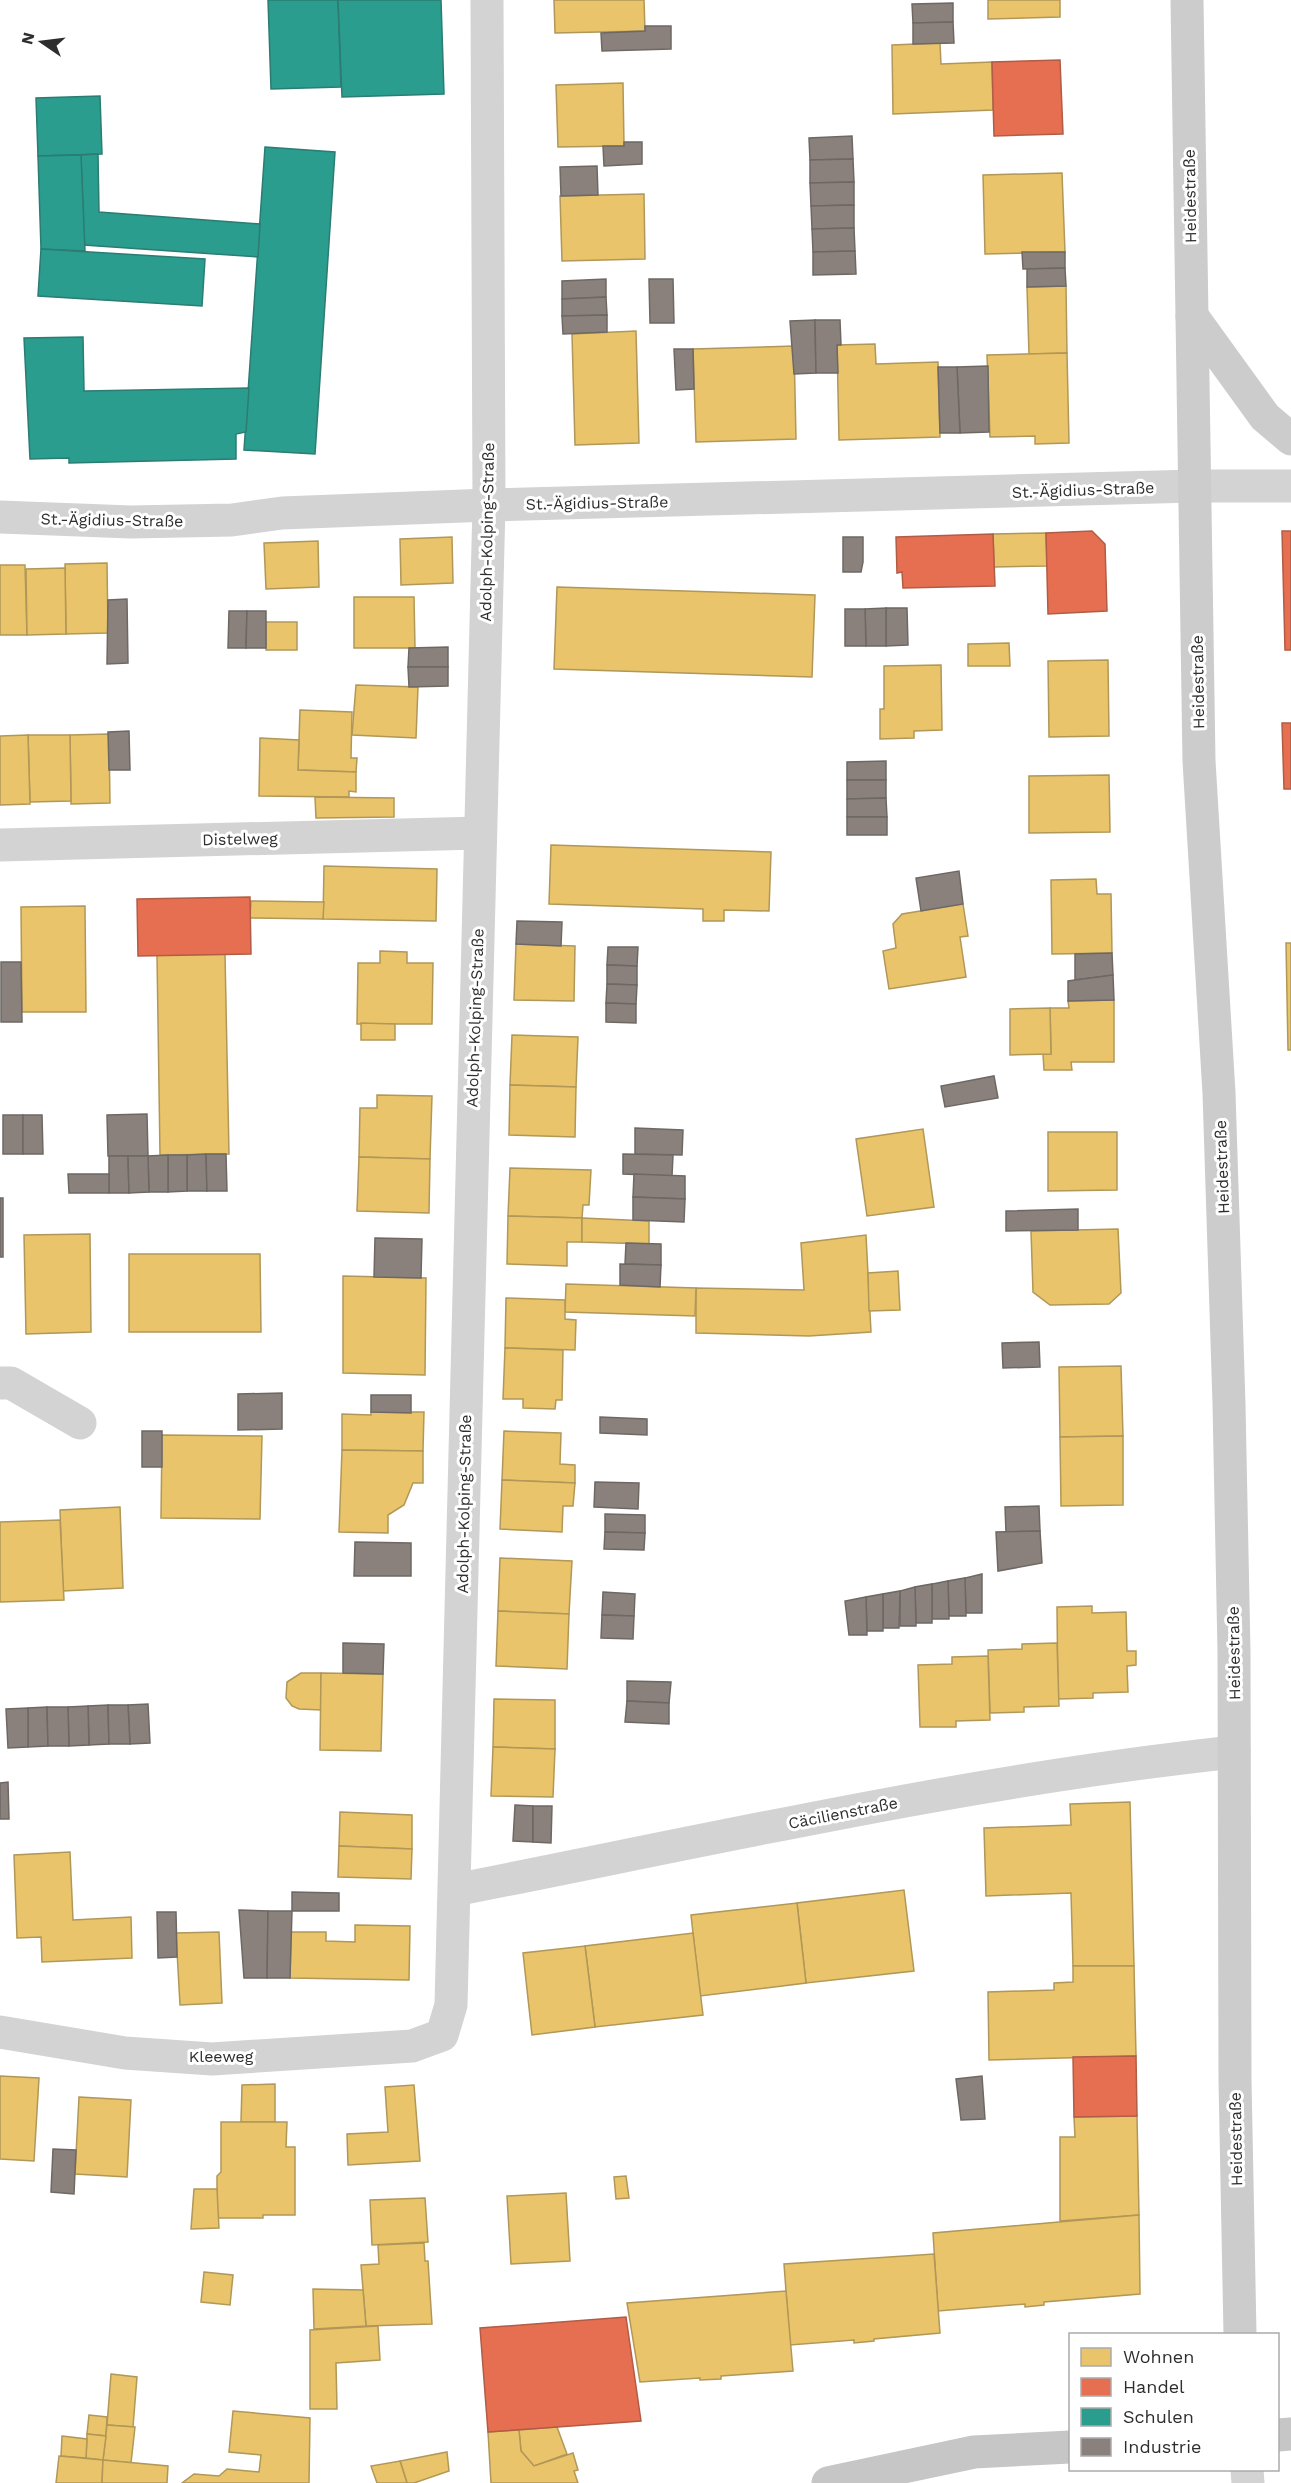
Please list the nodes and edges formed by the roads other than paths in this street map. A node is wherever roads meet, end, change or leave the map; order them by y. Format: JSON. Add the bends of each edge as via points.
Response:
{"nodes":[{"id":1,"x":487,"y":0,"type":"edge"},
{"id":2,"x":1187,"y":0,"type":"edge"},
{"id":3,"x":1192,"y":316,"type":"junction"},
{"id":4,"x":1291,"y":439,"type":"edge"},
{"id":5,"x":1195,"y":486,"type":"junction"},
{"id":6,"x":1291,"y":486,"type":"edge"},
{"id":7,"x":489,"y":505,"type":"junction"},
{"id":8,"x":0,"y":517,"type":"edge"},
{"id":9,"x":480,"y":834,"type":"junction"},
{"id":10,"x":0,"y":845,"type":"edge"},
{"id":11,"x":0,"y":1383,"type":"edge"},
{"id":12,"x":80,"y":1423,"type":"dead end"},
{"id":13,"x":1234,"y":1752,"type":"junction"},
{"id":14,"x":455,"y":1890,"type":"junction"},
{"id":15,"x":0,"y":2032,"type":"edge"},
{"id":16,"x":442,"y":2035,"type":"joint"},
{"id":17,"x":1240,"y":2333,"type":"edge"},
{"id":18,"x":1069,"y":2447,"type":"edge"},
{"id":19,"x":828,"y":2483,"type":"edge"}],
"edges":[{"from":1,"to":7,"type":"street","name":"Adolph-Kolping-Straße"},
{"from":2,"to":3,"type":"main road","name":"Heidestraße"},
{"from":3,"to":4,"type":"main road","via":[[1265,417]]},
{"from":3,"to":5,"type":"main road","name":"Heidestraße"},
{"from":5,"to":6,"type":"street","name":"St.-Ägidius-Straße"},
{"from":5,"to":7,"type":"street","name":"St.-Ägidius-Straße"},
{"from":5,"to":13,"type":"main road","name":"Heidestraße","via":[[1199,761],[1222,1177]]},
{"from":7,"to":8,"type":"street","name":"St.-Ägidius-Straße","via":[[282,513],[232,520],[131,522]]},
{"from":7,"to":9,"type":"street","name":"Adolph-Kolping-Straße"},
{"from":9,"to":10,"type":"street","name":"Distelweg"},
{"from":9,"to":14,"type":"street","name":"Adolph-Kolping-Straße"},
{"from":11,"to":12,"type":"street","via":[[11,1383]]},
{"from":13,"to":14,"type":"street","name":"Cäcilienstraße","via":[[1147,1761],[963,1790]]},
{"from":13,"to":17,"type":"main road","name":"Heidestraße"},
{"from":14,"to":16,"type":"street","name":"Adolph-Kolping-Straße","via":[[451,2005]]},
{"from":15,"to":16,"type":"street","name":"Kleeweg","via":[[125,2053],[212,2059],[412,2046]]},
{"from":18,"to":19,"type":"main road","via":[[974,2452]]}]}
